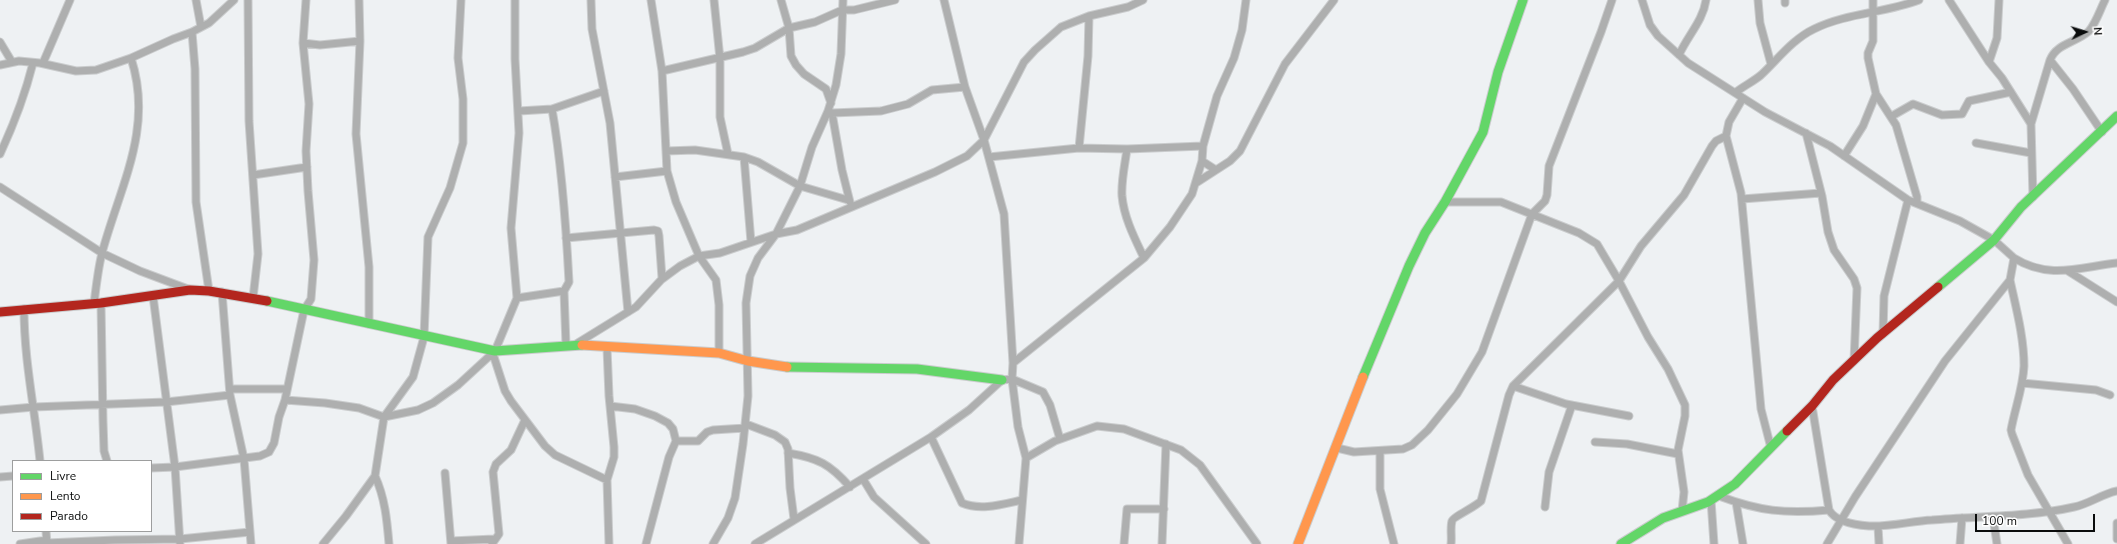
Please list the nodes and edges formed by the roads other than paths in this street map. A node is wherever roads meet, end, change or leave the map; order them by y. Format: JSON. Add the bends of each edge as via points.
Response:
{"nodes":[{"id":1,"x":70,"y":0,"type":"edge"},
{"id":2,"x":196,"y":0,"type":"edge"},
{"id":3,"x":234,"y":0,"type":"edge"},
{"id":4,"x":248,"y":0,"type":"edge"},
{"id":5,"x":306,"y":0,"type":"edge"},
{"id":6,"x":359,"y":0,"type":"edge"},
{"id":7,"x":461,"y":0,"type":"edge"},
{"id":8,"x":515,"y":0,"type":"edge"},
{"id":9,"x":591,"y":0,"type":"edge"},
{"id":10,"x":651,"y":0,"type":"edge"},
{"id":11,"x":714,"y":0,"type":"edge"},
{"id":12,"x":781,"y":0,"type":"edge"},
{"id":13,"x":843,"y":0,"type":"edge"},
{"id":14,"x":895,"y":0,"type":"edge"},
{"id":15,"x":944,"y":0,"type":"edge"},
{"id":16,"x":1143,"y":0,"type":"edge"},
{"id":17,"x":1246,"y":0,"type":"edge"},
{"id":18,"x":1334,"y":0,"type":"edge"},
{"id":19,"x":1523,"y":0,"type":"edge"},
{"id":20,"x":1612,"y":0,"type":"edge"},
{"id":21,"x":1642,"y":0,"type":"edge"},
{"id":22,"x":1706,"y":0,"type":"edge"},
{"id":23,"x":1758,"y":0,"type":"edge"},
{"id":24,"x":1873,"y":0,"type":"edge"},
{"id":25,"x":1919,"y":0,"type":"edge"},
{"id":26,"x":1949,"y":0,"type":"edge"},
{"id":27,"x":1999,"y":0,"type":"edge"},
{"id":28,"x":2105,"y":0,"type":"edge"},
{"id":29,"x":842,"y":10,"type":"junction"},
{"id":30,"x":1874,"y":13,"type":"junction"},
{"id":31,"x":1089,"y":16,"type":"junction"},
{"id":32,"x":201,"y":27,"type":"junction"},
{"id":33,"x":789,"y":28,"type":"junction"},
{"id":34,"x":192,"y":32,"type":"junction"},
{"id":35,"x":0,"y":42,"type":"edge"},
{"id":36,"x":360,"y":42,"type":"junction"},
{"id":37,"x":303,"y":43,"type":"junction"},
{"id":38,"x":1679,"y":55,"type":"junction"},
{"id":39,"x":131,"y":58,"type":"junction"},
{"id":40,"x":720,"y":59,"type":"junction"},
{"id":41,"x":2050,"y":60,"type":"junction"},
{"id":42,"x":12,"y":62,"type":"junction"},
{"id":43,"x":1989,"y":62,"type":"junction"},
{"id":44,"x":32,"y":63,"type":"junction"},
{"id":45,"x":43,"y":63,"type":"junction"},
{"id":46,"x":1771,"y":64,"type":"junction"},
{"id":47,"x":0,"y":65,"type":"edge"},
{"id":48,"x":662,"y":71,"type":"junction"},
{"id":49,"x":965,"y":87,"type":"junction"},
{"id":50,"x":604,"y":91,"type":"junction"},
{"id":51,"x":1736,"y":92,"type":"junction"},
{"id":52,"x":2011,"y":92,"type":"junction"},
{"id":53,"x":1876,"y":94,"type":"junction"},
{"id":54,"x":1743,"y":98,"type":"junction"},
{"id":55,"x":831,"y":103,"type":"junction"},
{"id":56,"x":552,"y":109,"type":"junction"},
{"id":57,"x":519,"y":111,"type":"junction"},
{"id":58,"x":830,"y":112,"type":"junction"},
{"id":59,"x":1892,"y":116,"type":"junction"},
{"id":60,"x":2117,"y":116,"type":"edge"},
{"id":61,"x":2031,"y":124,"type":"junction"},
{"id":62,"x":2102,"y":132,"type":"junction"},
{"id":63,"x":1806,"y":133,"type":"junction"},
{"id":64,"x":1726,"y":136,"type":"junction"},
{"id":65,"x":984,"y":140,"type":"junction"},
{"id":66,"x":1976,"y":143,"type":"dead end"},
{"id":67,"x":1203,"y":146,"type":"junction"},
{"id":68,"x":1079,"y":148,"type":"junction"},
{"id":69,"x":1127,"y":149,"type":"junction"},
{"id":70,"x":666,"y":151,"type":"junction"},
{"id":71,"x":2031,"y":153,"type":"junction"},
{"id":72,"x":0,"y":154,"type":"edge"},
{"id":73,"x":728,"y":154,"type":"junction"},
{"id":74,"x":1844,"y":156,"type":"junction"},
{"id":75,"x":744,"y":157,"type":"junction"},
{"id":76,"x":989,"y":157,"type":"junction"},
{"id":77,"x":1202,"y":162,"type":"junction"},
{"id":78,"x":307,"y":167,"type":"junction"},
{"id":79,"x":1216,"y":170,"type":"junction"},
{"id":80,"x":667,"y":171,"type":"junction"},
{"id":81,"x":253,"y":175,"type":"junction"},
{"id":82,"x":615,"y":177,"type":"junction"},
{"id":83,"x":1196,"y":183,"type":"junction"},
{"id":84,"x":800,"y":186,"type":"junction"},
{"id":85,"x":0,"y":187,"type":"edge"},
{"id":86,"x":1821,"y":193,"type":"junction"},
{"id":87,"x":2033,"y":197,"type":"junction"},
{"id":88,"x":1742,"y":199,"type":"junction"},
{"id":89,"x":1908,"y":200,"type":"junction"},
{"id":90,"x":1445,"y":202,"type":"junction"},
{"id":91,"x":1917,"y":202,"type":"junction"},
{"id":92,"x":850,"y":203,"type":"junction"},
{"id":93,"x":1532,"y":214,"type":"junction"},
{"id":94,"x":620,"y":234,"type":"junction"},
{"id":95,"x":776,"y":234,"type":"junction"},
{"id":96,"x":566,"y":238,"type":"junction"},
{"id":97,"x":1994,"y":240,"type":"junction"},
{"id":98,"x":751,"y":242,"type":"junction"},
{"id":99,"x":102,"y":253,"type":"junction"},
{"id":100,"x":699,"y":256,"type":"junction"},
{"id":101,"x":1144,"y":258,"type":"junction"},
{"id":102,"x":2014,"y":258,"type":"junction"},
{"id":103,"x":2117,"y":262,"type":"edge"},
{"id":104,"x":2068,"y":270,"type":"junction"},
{"id":105,"x":662,"y":278,"type":"junction"},
{"id":106,"x":2010,"y":280,"type":"junction"},
{"id":107,"x":1619,"y":281,"type":"junction"},
{"id":108,"x":190,"y":290,"type":"junction"},
{"id":109,"x":209,"y":291,"type":"junction"},
{"id":110,"x":564,"y":291,"type":"junction"},
{"id":111,"x":222,"y":292,"type":"junction"},
{"id":112,"x":153,"y":296,"type":"junction"},
{"id":113,"x":253,"y":298,"type":"junction"},
{"id":114,"x":517,"y":298,"type":"junction"},
{"id":115,"x":2117,"y":302,"type":"edge"},
{"id":116,"x":98,"y":303,"type":"junction"},
{"id":117,"x":24,"y":309,"type":"junction"},
{"id":118,"x":304,"y":310,"type":"junction"},
{"id":119,"x":0,"y":312,"type":"edge"},
{"id":120,"x":628,"y":312,"type":"junction"},
{"id":121,"x":369,"y":324,"type":"junction"},
{"id":122,"x":1883,"y":334,"type":"junction"},
{"id":123,"x":424,"y":337,"type":"junction"},
{"id":124,"x":570,"y":345,"type":"junction"},
{"id":125,"x":607,"y":348,"type":"junction"},
{"id":126,"x":494,"y":353,"type":"junction"},
{"id":127,"x":719,"y":353,"type":"junction"},
{"id":128,"x":748,"y":361,"type":"junction"},
{"id":129,"x":1854,"y":361,"type":"junction"},
{"id":130,"x":1012,"y":363,"type":"junction"},
{"id":131,"x":1012,"y":379,"type":"junction"},
{"id":132,"x":1002,"y":380,"type":"junction"},
{"id":133,"x":2022,"y":383,"type":"junction"},
{"id":134,"x":1513,"y":386,"type":"junction"},
{"id":135,"x":286,"y":389,"type":"junction"},
{"id":136,"x":230,"y":392,"type":"junction"},
{"id":137,"x":2110,"y":395,"type":"dead end"},
{"id":138,"x":285,"y":400,"type":"junction"},
{"id":139,"x":166,"y":402,"type":"junction"},
{"id":140,"x":104,"y":404,"type":"junction"},
{"id":141,"x":1572,"y":405,"type":"junction"},
{"id":142,"x":610,"y":406,"type":"junction"},
{"id":143,"x":1812,"y":406,"type":"junction"},
{"id":144,"x":34,"y":407,"type":"junction"},
{"id":145,"x":0,"y":410,"type":"edge"},
{"id":146,"x":1629,"y":416,"type":"dead end"},
{"id":147,"x":384,"y":417,"type":"junction"},
{"id":148,"x":525,"y":420,"type":"junction"},
{"id":149,"x":745,"y":426,"type":"junction"},
{"id":150,"x":931,"y":437,"type":"junction"},
{"id":151,"x":1060,"y":439,"type":"junction"},
{"id":152,"x":676,"y":441,"type":"junction"},
{"id":153,"x":1595,"y":442,"type":"dead end"},
{"id":154,"x":1166,"y":444,"type":"junction"},
{"id":155,"x":1337,"y":448,"type":"junction"},
{"id":156,"x":1771,"y":448,"type":"junction"},
{"id":157,"x":1380,"y":451,"type":"junction"},
{"id":158,"x":788,"y":453,"type":"junction"},
{"id":159,"x":1678,"y":454,"type":"junction"},
{"id":160,"x":1026,"y":458,"type":"junction"},
{"id":161,"x":244,"y":459,"type":"junction"},
{"id":162,"x":40,"y":460,"type":"edge"},
{"id":163,"x":107,"y":460,"type":"edge"},
{"id":164,"x":175,"y":467,"type":"junction"},
{"id":165,"x":152,"y":468,"type":"edge"},
{"id":166,"x":445,"y":473,"type":"dead end"},
{"id":167,"x":12,"y":476,"type":"edge"},
{"id":168,"x":375,"y":476,"type":"junction"},
{"id":169,"x":0,"y":477,"type":"edge"},
{"id":170,"x":863,"y":479,"type":"junction"},
{"id":171,"x":607,"y":480,"type":"junction"},
{"id":172,"x":850,"y":487,"type":"junction"},
{"id":173,"x":2117,"y":491,"type":"edge"},
{"id":174,"x":1715,"y":498,"type":"junction"},
{"id":175,"x":1022,"y":500,"type":"junction"},
{"id":176,"x":1736,"y":502,"type":"junction"},
{"id":177,"x":1545,"y":507,"type":"dead end"},
{"id":178,"x":1164,"y":509,"type":"junction"},
{"id":179,"x":1829,"y":510,"type":"junction"},
{"id":180,"x":1682,"y":511,"type":"junction"},
{"id":181,"x":2048,"y":511,"type":"junction"},
{"id":182,"x":1993,"y":517,"type":"junction"},
{"id":183,"x":1962,"y":518,"type":"junction"},
{"id":184,"x":794,"y":519,"type":"junction"},
{"id":185,"x":1842,"y":520,"type":"junction"},
{"id":186,"x":2117,"y":523,"type":"edge"},
{"id":187,"x":1878,"y":526,"type":"junction"},
{"id":188,"x":46,"y":532,"type":"edge"},
{"id":189,"x":116,"y":532,"type":"edge"},
{"id":190,"x":250,"y":532,"type":"junction"},
{"id":191,"x":1633,"y":540,"type":"edge"},
{"id":192,"x":2117,"y":540,"type":"edge"},
{"id":193,"x":47,"y":542,"type":"edge"},
{"id":194,"x":115,"y":542,"type":"edge"},
{"id":195,"x":180,"y":542,"type":"edge"},
{"id":196,"x":451,"y":542,"type":"edge"},
{"id":197,"x":493,"y":542,"type":"edge"},
{"id":198,"x":758,"y":543,"type":"edge"},
{"id":199,"x":20,"y":544,"type":"edge"},
{"id":200,"x":251,"y":544,"type":"edge"},
{"id":201,"x":322,"y":544,"type":"edge"},
{"id":202,"x":389,"y":544,"type":"edge"},
{"id":203,"x":609,"y":544,"type":"edge"},
{"id":204,"x":646,"y":544,"type":"edge"},
{"id":205,"x":713,"y":544,"type":"edge"},
{"id":206,"x":926,"y":544,"type":"edge"},
{"id":207,"x":1018,"y":544,"type":"edge"},
{"id":208,"x":1124,"y":544,"type":"edge"},
{"id":209,"x":1162,"y":544,"type":"edge"},
{"id":210,"x":1257,"y":544,"type":"edge"},
{"id":211,"x":1298,"y":544,"type":"edge"},
{"id":212,"x":1394,"y":544,"type":"edge"},
{"id":213,"x":1451,"y":544,"type":"edge"},
{"id":214,"x":1621,"y":544,"type":"edge"},
{"id":215,"x":1714,"y":544,"type":"edge"},
{"id":216,"x":1743,"y":544,"type":"edge"},
{"id":217,"x":1827,"y":544,"type":"edge"},
{"id":218,"x":1879,"y":544,"type":"edge"},
{"id":219,"x":1960,"y":544,"type":"edge"},
{"id":220,"x":1997,"y":544,"type":"edge"},
{"id":221,"x":2068,"y":544,"type":"edge"}],
"edges":[{"from":1,"to":45,"type":"street"},
{"from":2,"to":32,"type":"street"},
{"from":3,"to":32,"type":"street"},
{"from":4,"to":81,"type":"street","via":[[249,121]]},
{"from":5,"to":37,"type":"street"},
{"from":6,"to":36,"type":"street"},
{"from":7,"to":123,"type":"street","via":[[458,58],[463,99],[463,143],[450,188],[428,238]]},
{"from":8,"to":57,"type":"street","via":[[515,59]]},
{"from":9,"to":50,"type":"street","via":[[592,29]]},
{"from":10,"to":48,"type":"street"},
{"from":11,"to":40,"type":"street"},
{"from":12,"to":33,"type":"street"},
{"from":13,"to":29,"type":"street"},
{"from":14,"to":29,"type":"street","via":[[854,10]]},
{"from":15,"to":49,"type":"street"},
{"from":16,"to":31,"type":"street","via":[[1128,7]]},
{"from":17,"to":67,"type":"street","via":[[1242,30],[1234,58],[1217,96]]},
{"from":18,"to":79,"type":"street","via":[[1285,64],[1240,152]]},
{"from":19,"to":90,"type":"street","via":[[1498,72],[1483,132]]},
{"from":20,"to":93,"type":"street","via":[[1602,32],[1549,166],[1545,201]]},
{"from":21,"to":38,"type":"street","via":[[1650,25]]},
{"from":22,"to":38,"type":"street","via":[[1697,26],[1688,36]]},
{"from":23,"to":46,"type":"street","via":[[1760,23]]},
{"from":24,"to":30,"type":"street"},
{"from":25,"to":30,"type":"street"},
{"from":26,"to":43,"type":"street"},
{"from":27,"to":43,"type":"street","via":[[1997,38]]},
{"from":28,"to":41,"type":"street","via":[[2090,29],[2057,49]]},
{"from":29,"to":33,"type":"street","via":[[816,22]]},
{"from":29,"to":55,"type":"street","via":[[841,54]]},
{"from":30,"to":46,"type":"street","via":[[1840,18],[1813,29]]},
{"from":30,"to":53,"type":"street","via":[[1873,41],[1868,56]]},
{"from":31,"to":65,"type":"street","via":[[1061,27],[1024,62]]},
{"from":31,"to":68,"type":"street","via":[[1088,56]]},
{"from":32,"to":34,"type":"street"},
{"from":33,"to":40,"type":"street","via":[[755,48]]},
{"from":33,"to":55,"type":"street","via":[[791,56],[796,65],[804,74],[826,89]]},
{"from":34,"to":39,"type":"street"},
{"from":34,"to":109,"type":"street","via":[[196,190],[199,231]]},
{"from":35,"to":42,"type":"street"},
{"from":36,"to":37,"type":"street","via":[[320,45]]},
{"from":36,"to":121,"type":"street","via":[[356,134],[369,266]]},
{"from":37,"to":78,"type":"street","via":[[309,104]]},
{"from":38,"to":51,"type":"street"},
{"from":39,"to":45,"type":"street","via":[[86,71]]},
{"from":39,"to":99,"type":"street","via":[[139,100],[137,136],[126,181]]},
{"from":40,"to":48,"type":"street"},
{"from":40,"to":73,"type":"street","via":[[720,110]]},
{"from":41,"to":61,"type":"street"},
{"from":41,"to":62,"type":"street"},
{"from":42,"to":44,"type":"street"},
{"from":42,"to":47,"type":"street"},
{"from":43,"to":52,"type":"street"},
{"from":44,"to":45,"type":"street"},
{"from":44,"to":72,"type":"street","via":[[15,122]]},
{"from":46,"to":51,"type":"street"},
{"from":48,"to":70,"type":"street"},
{"from":49,"to":58,"type":"street","via":[[932,90],[908,104],[881,111]]},
{"from":49,"to":65,"type":"street"},
{"from":50,"to":56,"type":"street"},
{"from":50,"to":82,"type":"street"},
{"from":51,"to":54,"type":"street"},
{"from":52,"to":59,"type":"street","via":[[1969,101],[1962,114],[1942,115],[1913,104]]},
{"from":52,"to":61,"type":"street"},
{"from":53,"to":59,"type":"street"},
{"from":53,"to":74,"type":"street","via":[[1863,126]]},
{"from":54,"to":63,"type":"street"},
{"from":54,"to":64,"type":"street","via":[[1729,122]]},
{"from":55,"to":58,"type":"street"},
{"from":56,"to":57,"type":"street"},
{"from":56,"to":96,"type":"street","via":[[559,150]]},
{"from":57,"to":114,"type":"street","via":[[518,158],[511,228]]},
{"from":58,"to":84,"type":"street","via":[[812,147]]},
{"from":58,"to":92,"type":"street"},
{"from":59,"to":91,"type":"street"},
{"from":60,"to":62,"type":"street"},
{"from":61,"to":71,"type":"street"},
{"from":62,"to":87,"type":"street"},
{"from":63,"to":74,"type":"street"},
{"from":63,"to":86,"type":"street"},
{"from":64,"to":88,"type":"street","via":[[1740,182]]},
{"from":64,"to":107,"type":"street","via":[[1712,146],[1684,195],[1641,246]]},
{"from":65,"to":76,"type":"street"},
{"from":65,"to":92,"type":"street","via":[[967,156],[935,172]]},
{"from":66,"to":71,"type":"street"},
{"from":67,"to":69,"type":"street"},
{"from":67,"to":77,"type":"street"},
{"from":68,"to":69,"type":"street"},
{"from":68,"to":76,"type":"street"},
{"from":69,"to":101,"type":"street","via":[[1122,196],[1131,232]]},
{"from":70,"to":73,"type":"street","via":[[695,150]]},
{"from":70,"to":80,"type":"street"},
{"from":71,"to":87,"type":"street"},
{"from":73,"to":75,"type":"street"},
{"from":74,"to":89,"type":"street"},
{"from":75,"to":84,"type":"street"},
{"from":75,"to":98,"type":"street"},
{"from":76,"to":130,"type":"street","via":[[1004,214]]},
{"from":77,"to":79,"type":"street"},
{"from":77,"to":83,"type":"street"},
{"from":78,"to":81,"type":"street"},
{"from":78,"to":118,"type":"street","via":[[314,260],[311,299]]},
{"from":79,"to":83,"type":"street"},
{"from":80,"to":82,"type":"street"},
{"from":80,"to":100,"type":"street","via":[[676,202]]},
{"from":81,"to":113,"type":"street","via":[[258,254]]},
{"from":82,"to":94,"type":"street"},
{"from":83,"to":101,"type":"street","via":[[1192,194],[1170,227]]},
{"from":84,"to":92,"type":"street"},
{"from":84,"to":95,"type":"street"},
{"from":85,"to":99,"type":"street"},
{"from":86,"to":88,"type":"street"},
{"from":86,"to":129,"type":"street","via":[[1834,250],[1854,279],[1856,288]]},
{"from":87,"to":97,"type":"street","via":[[2021,207]]},
{"from":88,"to":156,"type":"street","via":[[1761,409]]},
{"from":89,"to":91,"type":"street"},
{"from":89,"to":122,"type":"street","via":[[1884,296]]},
{"from":90,"to":93,"type":"street","via":[[1501,202]]},
{"from":90,"to":155,"type":"street","via":[[1425,233],[1409,266]]},
{"from":91,"to":97,"type":"street","via":[[1960,220]]},
{"from":92,"to":95,"type":"street","via":[[797,230]]},
{"from":93,"to":107,"type":"street","via":[[1589,238],[1597,244]]},
{"from":93,"to":157,"type":"street","via":[[1482,352],[1457,394],[1428,430],[1412,445],[1403,449]]},
{"from":94,"to":96,"type":"street"},
{"from":94,"to":105,"type":"street","via":[[658,231]]},
{"from":94,"to":120,"type":"street"},
{"from":95,"to":98,"type":"street"},
{"from":95,"to":128,"type":"street","via":[[758,258],[750,276],[746,303]]},
{"from":96,"to":110,"type":"street","via":[[568,282]]},
{"from":97,"to":102,"type":"street"},
{"from":97,"to":122,"type":"street"},
{"from":98,"to":100,"type":"street","via":[[720,253]]},
{"from":99,"to":108,"type":"street"},
{"from":99,"to":116,"type":"street"},
{"from":100,"to":105,"type":"street"},
{"from":100,"to":127,"type":"street","via":[[716,280]]},
{"from":101,"to":130,"type":"street"},
{"from":102,"to":104,"type":"street","via":[[2037,269]]},
{"from":102,"to":106,"type":"street"},
{"from":103,"to":104,"type":"street"},
{"from":104,"to":115,"type":"street"},
{"from":105,"to":120,"type":"street","via":[[636,307]]},
{"from":106,"to":133,"type":"street","via":[[2023,344]]},
{"from":106,"to":185,"type":"street","via":[[1945,361]]},
{"from":107,"to":134,"type":"street"},
{"from":107,"to":159,"type":"street","via":[[1683,398],[1685,416]]},
{"from":108,"to":109,"type":"street"},
{"from":108,"to":112,"type":"street"},
{"from":109,"to":111,"type":"street"},
{"from":110,"to":114,"type":"street"},
{"from":110,"to":124,"type":"street"},
{"from":111,"to":113,"type":"street"},
{"from":111,"to":136,"type":"street"},
{"from":112,"to":116,"type":"street"},
{"from":112,"to":139,"type":"street"},
{"from":113,"to":118,"type":"street"},
{"from":114,"to":126,"type":"street"},
{"from":116,"to":117,"type":"street"},
{"from":116,"to":140,"type":"street"},
{"from":117,"to":119,"type":"street"},
{"from":117,"to":144,"type":"street","via":[[26,362]]},
{"from":118,"to":121,"type":"street"},
{"from":118,"to":135,"type":"street"},
{"from":120,"to":124,"type":"street"},
{"from":121,"to":123,"type":"street"},
{"from":122,"to":129,"type":"street"},
{"from":123,"to":126,"type":"street"},
{"from":123,"to":147,"type":"street","via":[[413,376]]},
{"from":124,"to":125,"type":"street"},
{"from":124,"to":126,"type":"street"},
{"from":125,"to":127,"type":"street"},
{"from":125,"to":142,"type":"street"},
{"from":126,"to":147,"type":"street","via":[[434,403],[418,410]]},
{"from":126,"to":148,"type":"street","via":[[505,390]]},
{"from":127,"to":128,"type":"street"},
{"from":128,"to":132,"type":"street","via":[[797,368],[917,369]]},
{"from":128,"to":149,"type":"street"},
{"from":129,"to":143,"type":"street","via":[[1833,380]]},
{"from":130,"to":131,"type":"street"},
{"from":131,"to":132,"type":"street"},
{"from":131,"to":151,"type":"street","via":[[1043,392]]},
{"from":131,"to":160,"type":"street","via":[[1018,427]]},
{"from":132,"to":150,"type":"street","via":[[969,410]]},
{"from":133,"to":137,"type":"street","via":[[2096,390]]},
{"from":133,"to":181,"type":"street","via":[[2011,430],[2028,475]]},
{"from":134,"to":141,"type":"street"},
{"from":134,"to":213,"type":"street","via":[[1480,501],[1470,510],[1454,517]]},
{"from":135,"to":136,"type":"street"},
{"from":135,"to":138,"type":"street"},
{"from":136,"to":139,"type":"street"},
{"from":136,"to":161,"type":"street"},
{"from":138,"to":147,"type":"street","via":[[325,402],[359,408]]},
{"from":138,"to":161,"type":"street","via":[[274,443],[269,452]]},
{"from":139,"to":140,"type":"street"},
{"from":139,"to":164,"type":"street"},
{"from":140,"to":144,"type":"street"},
{"from":140,"to":163,"type":"street","via":[[104,451]]},
{"from":141,"to":146,"type":"street"},
{"from":141,"to":177,"type":"street","via":[[1549,472]]},
{"from":142,"to":152,"type":"street","via":[[635,409],[668,422]]},
{"from":142,"to":171,"type":"street","via":[[614,457]]},
{"from":143,"to":156,"type":"street"},
{"from":143,"to":179,"type":"street"},
{"from":144,"to":145,"type":"street"},
{"from":144,"to":162,"type":"street"},
{"from":147,"to":168,"type":"street"},
{"from":148,"to":171,"type":"street","via":[[555,455]]},
{"from":148,"to":197,"type":"street","via":[[511,450],[496,464],[493,472],[499,534]]},
{"from":149,"to":152,"type":"street","via":[[713,430],[698,441]]},
{"from":149,"to":158,"type":"street","via":[[776,435],[785,442]]},
{"from":149,"to":205,"type":"street","via":[[735,498],[728,518]]},
{"from":150,"to":170,"type":"street"},
{"from":150,"to":175,"type":"street","via":[[962,503],[970,507],[992,506]]},
{"from":151,"to":154,"type":"street","via":[[1098,426],[1106,426],[1124,429]]},
{"from":151,"to":160,"type":"street"},
{"from":152,"to":204,"type":"street","via":[[669,457]]},
{"from":153,"to":159,"type":"street","via":[[1627,444]]},
{"from":154,"to":178,"type":"street"},
{"from":154,"to":210,"type":"street","via":[[1181,450],[1200,465]]},
{"from":155,"to":157,"type":"street","via":[[1354,452]]},
{"from":155,"to":211,"type":"street"},
{"from":156,"to":174,"type":"street","via":[[1735,484]]},
{"from":157,"to":212,"type":"street","via":[[1380,489]]},
{"from":158,"to":172,"type":"street","via":[[810,457],[826,464]]},
{"from":158,"to":184,"type":"street"},
{"from":159,"to":180,"type":"street","via":[[1684,492]]},
{"from":160,"to":175,"type":"street"},
{"from":161,"to":164,"type":"street"},
{"from":161,"to":190,"type":"street"},
{"from":164,"to":165,"type":"street"},
{"from":164,"to":195,"type":"street"},
{"from":166,"to":196,"type":"street"},
{"from":167,"to":169,"type":"street"},
{"from":168,"to":201,"type":"street"},
{"from":168,"to":202,"type":"street","via":[[382,491],[387,514]]},
{"from":170,"to":172,"type":"street"},
{"from":170,"to":206,"type":"street","via":[[874,497]]},
{"from":171,"to":203,"type":"street"},
{"from":172,"to":184,"type":"street"},
{"from":173,"to":181,"type":"street","via":[[2076,507]]},
{"from":174,"to":176,"type":"street"},
{"from":174,"to":180,"type":"street"},
{"from":174,"to":215,"type":"street"},
{"from":175,"to":207,"type":"street"},
{"from":176,"to":179,"type":"street","via":[[1749,507],[1788,512]]},
{"from":176,"to":216,"type":"street"},
{"from":178,"to":208,"type":"street","via":[[1127,509]]},
{"from":178,"to":209,"type":"street"},
{"from":179,"to":185,"type":"street","via":[[1835,518]]},
{"from":180,"to":191,"type":"street","via":[[1663,518]]},
{"from":181,"to":182,"type":"street"},
{"from":181,"to":221,"type":"street"},
{"from":182,"to":183,"type":"street"},
{"from":182,"to":220,"type":"street"},
{"from":183,"to":187,"type":"street"},
{"from":183,"to":219,"type":"street"},
{"from":184,"to":198,"type":"street"},
{"from":185,"to":187,"type":"street","via":[[1858,525]]},
{"from":185,"to":217,"type":"street"},
{"from":186,"to":192,"type":"street"},
{"from":187,"to":218,"type":"street"},
{"from":188,"to":193,"type":"street"},
{"from":189,"to":194,"type":"street"},
{"from":190,"to":195,"type":"street"},
{"from":190,"to":200,"type":"street"},
{"from":191,"to":214,"type":"street"},
{"from":193,"to":194,"type":"street"},
{"from":193,"to":199,"type":"street"},
{"from":194,"to":195,"type":"street"},
{"from":196,"to":197,"type":"street"}]}
